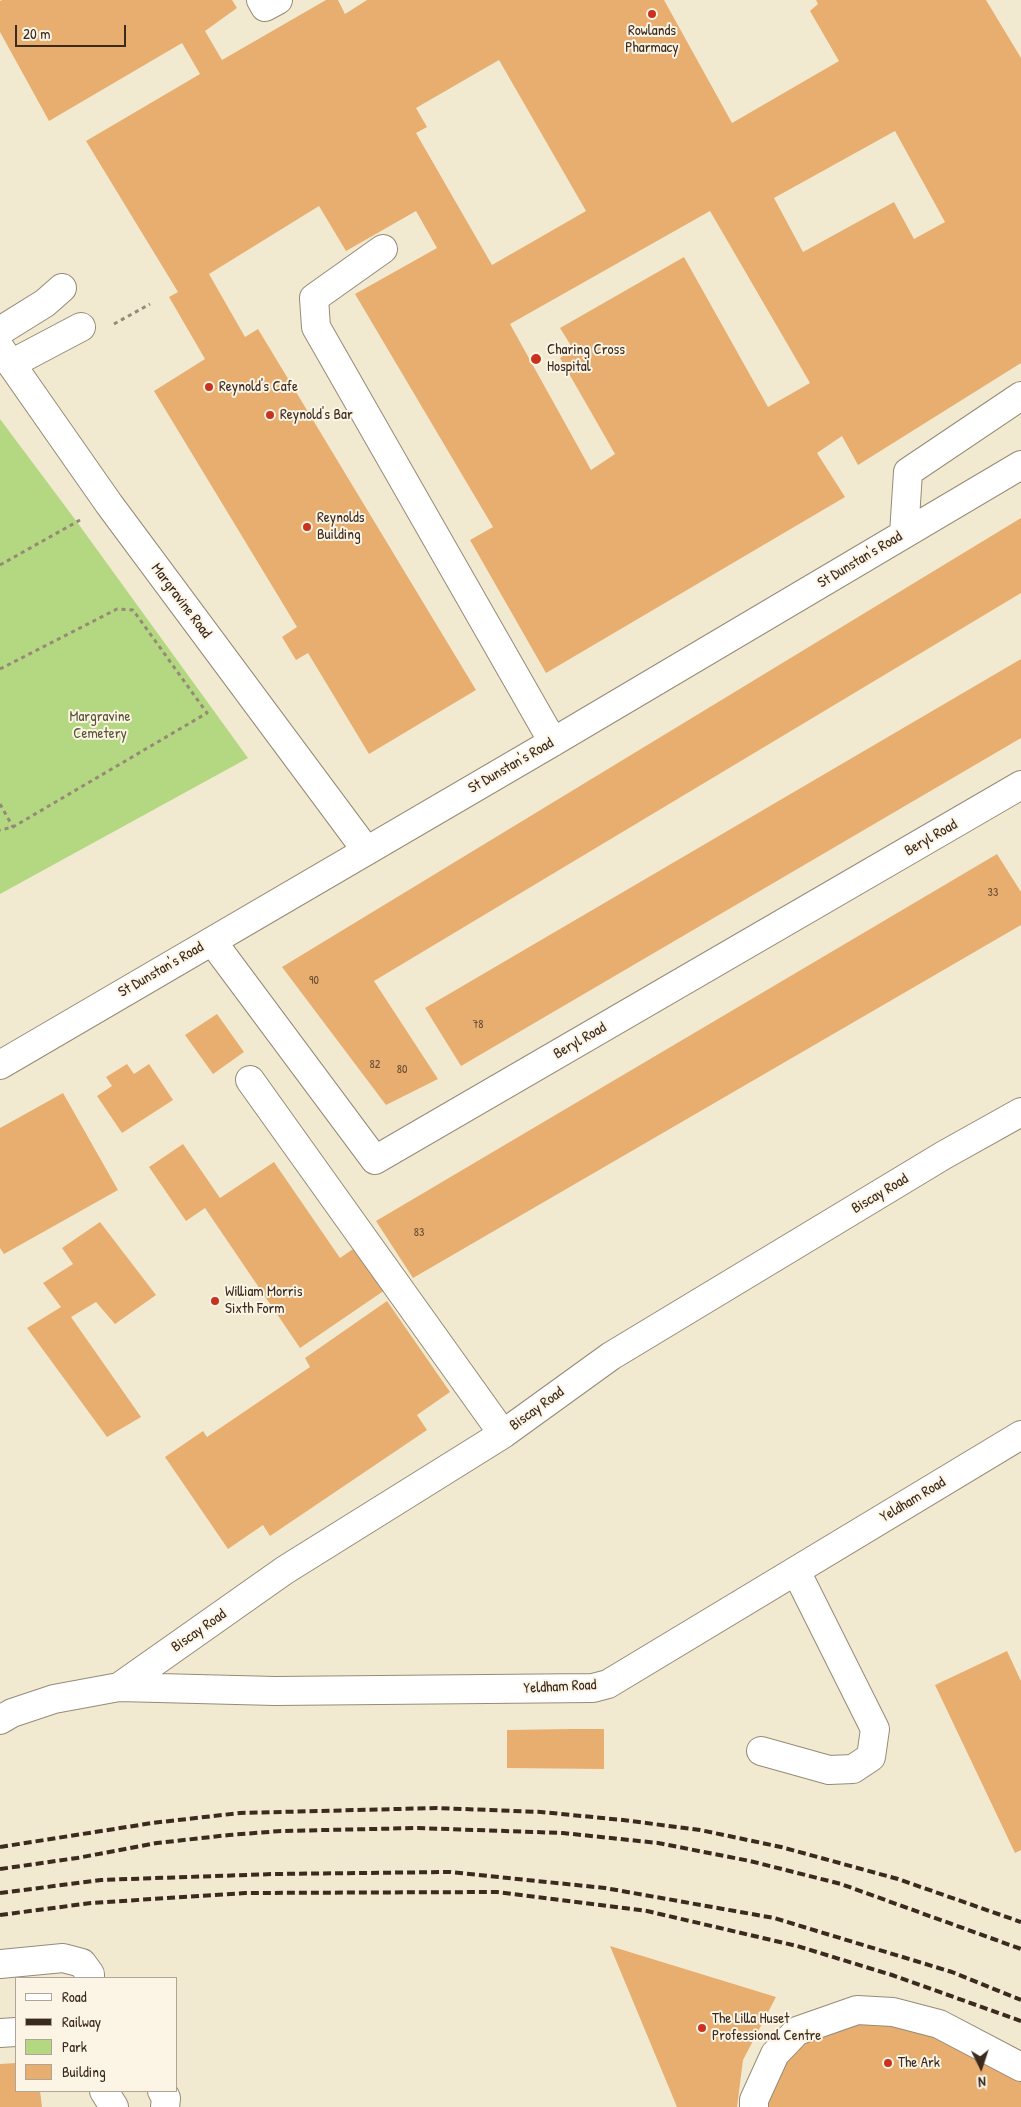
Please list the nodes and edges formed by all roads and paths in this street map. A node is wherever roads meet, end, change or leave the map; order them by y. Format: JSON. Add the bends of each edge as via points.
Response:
{"nodes":[{"id":1,"x":261,"y":0,"type":"edge"},
{"id":2,"x":278,"y":0,"type":"edge"},
{"id":3,"x":383,"y":249,"type":"dead end"},
{"id":4,"x":62,"y":288,"type":"dead end"},
{"id":5,"x":150,"y":304,"type":"dead end"},
{"id":6,"x":121,"y":320,"type":"dead end"},
{"id":7,"x":81,"y":327,"type":"dead end"},
{"id":8,"x":0,"y":331,"type":"edge"},
{"id":9,"x":6,"y":356,"type":"edge"},
{"id":10,"x":1021,"y":396,"type":"edge"},
{"id":11,"x":1021,"y":465,"type":"edge"},
{"id":12,"x":109,"y":504,"type":"junction"},
{"id":13,"x":904,"y":534,"type":"junction"},
{"id":14,"x":0,"y":565,"type":"edge"},
{"id":15,"x":0,"y":669,"type":"edge"},
{"id":16,"x":553,"y":742,"type":"junction"},
{"id":17,"x":1021,"y":785,"type":"edge"},
{"id":18,"x":0,"y":804,"type":"edge"},
{"id":19,"x":13,"y":827,"type":"junction"},
{"id":20,"x":0,"y":830,"type":"edge"},
{"id":21,"x":366,"y":850,"type":"junction"},
{"id":22,"x":212,"y":941,"type":"junction"},
{"id":23,"x":0,"y":1065,"type":"edge"},
{"id":24,"x":250,"y":1080,"type":"dead end"},
{"id":25,"x":1021,"y":1112,"type":"edge"},
{"id":26,"x":503,"y":1434,"type":"junction"},
{"id":27,"x":1021,"y":1435,"type":"edge"},
{"id":28,"x":796,"y":1571,"type":"junction"},
{"id":29,"x":119,"y":1687,"type":"junction"},
{"id":30,"x":0,"y":1720,"type":"edge"},
{"id":31,"x":761,"y":1751,"type":"dead end"},
{"id":32,"x":0,"y":1964,"type":"edge"},
{"id":33,"x":93,"y":1977,"type":"edge"},
{"id":34,"x":15,"y":2032,"type":"edge"},
{"id":35,"x":0,"y":2033,"type":"edge"},
{"id":36,"x":1021,"y":2067,"type":"edge"},
{"id":37,"x":105,"y":2092,"type":"edge"},
{"id":38,"x":163,"y":2092,"type":"edge"},
{"id":39,"x":114,"y":2107,"type":"edge"},
{"id":40,"x":165,"y":2107,"type":"edge"},
{"id":41,"x":754,"y":2107,"type":"edge"}],
"edges":[{"from":1,"to":2,"type":"street","via":[[265,7]]},
{"from":3,"to":16,"type":"street","via":[[314,298],[316,328]]},
{"from":4,"to":8,"type":"street","via":[[45,303]]},
{"from":5,"to":6,"type":"path"},
{"from":7,"to":9,"type":"street"},
{"from":9,"to":12,"type":"street","name":"Margravine Road"},
{"from":10,"to":13,"type":"street","via":[[908,472]]},
{"from":11,"to":13,"type":"street","name":"St Dunstan's Road"},
{"from":12,"to":14,"type":"path"},
{"from":12,"to":21,"type":"street","name":"Margravine Road"},
{"from":13,"to":16,"type":"street","name":"St Dunstan's Road"},
{"from":15,"to":19,"type":"path","via":[[117,609],[133,610],[206,713]]},
{"from":16,"to":21,"type":"street","name":"St Dunstan's Road"},
{"from":17,"to":22,"type":"street","name":"Beryl Road","via":[[376,1160]]},
{"from":18,"to":19,"type":"path"},
{"from":19,"to":20,"type":"path"},
{"from":21,"to":22,"type":"street","name":"St Dunstan's Road"},
{"from":22,"to":23,"type":"street","name":"St Dunstan's Road"},
{"from":24,"to":26,"type":"street"},
{"from":25,"to":26,"type":"street","name":"Biscay Road","via":[[611,1356]]},
{"from":26,"to":29,"type":"street","name":"Biscay Road","via":[[285,1570]]},
{"from":27,"to":28,"type":"street","name":"Yeldham Road"},
{"from":28,"to":29,"type":"street","name":"Yeldham Road","via":[[608,1684],[593,1688],[275,1691]]},
{"from":28,"to":31,"type":"street","via":[[875,1729],[871,1757],[853,1769],[829,1770]]},
{"from":29,"to":30,"type":"street","name":"Biscay Road","via":[[54,1699]]},
{"from":32,"to":33,"type":"street","via":[[63,1958],[82,1963]]},
{"from":34,"to":35,"type":"street"},
{"from":36,"to":41,"type":"street","via":[[939,2024],[893,2012],[857,2010],[797,2030],[774,2054]]},
{"from":37,"to":39,"type":"street"},
{"from":38,"to":40,"type":"street"}]}
